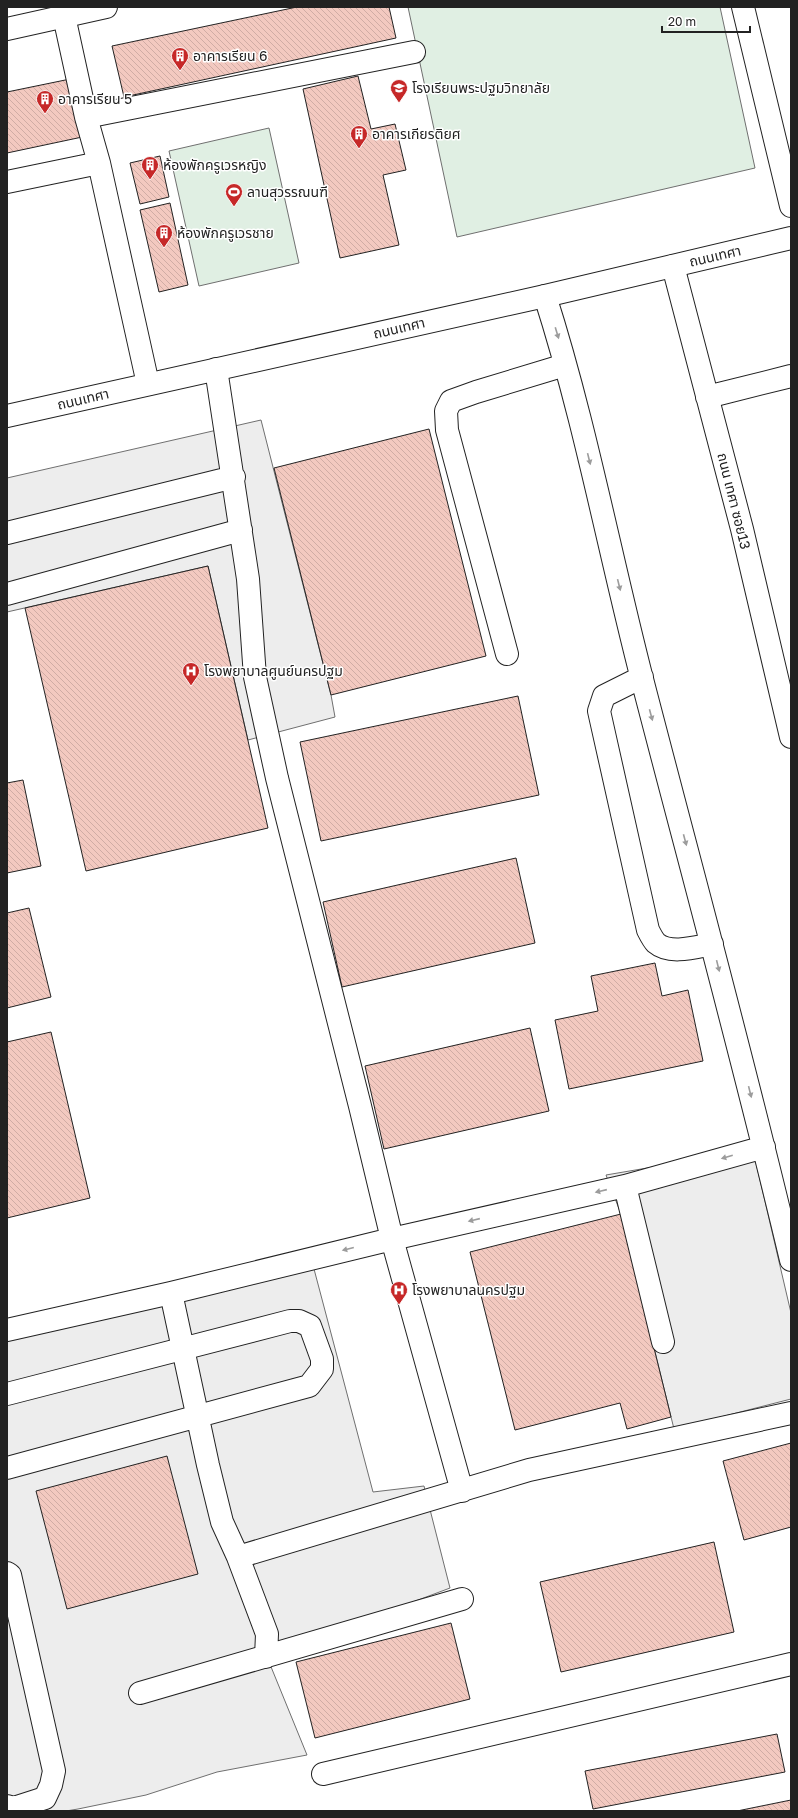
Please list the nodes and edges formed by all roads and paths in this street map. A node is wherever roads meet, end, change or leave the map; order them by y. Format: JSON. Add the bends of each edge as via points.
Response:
{"nodes":[{"id":1,"x":106,"y":7,"type":"edge"},
{"id":2,"x":743,"y":7,"type":"edge"},
{"id":3,"x":63,"y":12,"type":"edge"},
{"id":4,"x":7,"y":29,"type":"edge"},
{"id":5,"x":414,"y":52,"type":"dead end"},
{"id":6,"x":86,"y":118,"type":"junction"},
{"id":7,"x":99,"y":163,"type":"junction"},
{"id":8,"x":7,"y":182,"type":"edge"},
{"id":9,"x":791,"y":206,"type":"edge"},
{"id":10,"x":791,"y":238,"type":"edge"},
{"id":11,"x":673,"y":266,"type":"junction"},
{"id":12,"x":545,"y":296,"type":"junction"},
{"id":13,"x":565,"y":365,"type":"junction"},
{"id":14,"x":216,"y":369,"type":"junction"},
{"id":15,"x":791,"y":376,"type":"edge"},
{"id":16,"x":148,"y":384,"type":"junction"},
{"id":17,"x":707,"y":397,"type":"junction"},
{"id":18,"x":7,"y":416,"type":"edge"},
{"id":19,"x":234,"y":477,"type":"junction"},
{"id":20,"x":241,"y":530,"type":"junction"},
{"id":21,"x":7,"y":533,"type":"edge"},
{"id":22,"x":7,"y":594,"type":"edge"},
{"id":23,"x":507,"y":654,"type":"dead end"},
{"id":24,"x":642,"y":677,"type":"junction"},
{"id":25,"x":791,"y":737,"type":"edge"},
{"id":26,"x":712,"y":944,"type":"junction"},
{"id":27,"x":764,"y":1147,"type":"junction"},
{"id":28,"x":625,"y":1186,"type":"junction"},
{"id":29,"x":392,"y":1239,"type":"junction"},
{"id":30,"x":791,"y":1260,"type":"edge"},
{"id":31,"x":171,"y":1293,"type":"junction"},
{"id":32,"x":7,"y":1330,"type":"edge"},
{"id":33,"x":663,"y":1342,"type":"dead end"},
{"id":34,"x":182,"y":1348,"type":"junction"},
{"id":35,"x":7,"y":1394,"type":"edge"},
{"id":36,"x":791,"y":1413,"type":"edge"},
{"id":37,"x":197,"y":1415,"type":"junction"},
{"id":38,"x":7,"y":1468,"type":"edge"},
{"id":39,"x":462,"y":1491,"type":"junction"},
{"id":40,"x":238,"y":1557,"type":"junction"},
{"id":41,"x":7,"y":1573,"type":"edge"},
{"id":42,"x":462,"y":1599,"type":"dead end"},
{"id":43,"x":266,"y":1657,"type":"junction"},
{"id":44,"x":791,"y":1664,"type":"edge"},
{"id":45,"x":140,"y":1693,"type":"dead end"},
{"id":46,"x":323,"y":1774,"type":"dead end"},
{"id":47,"x":7,"y":1806,"type":"edge"}],
"edges":[{"from":1,"to":3,"type":"street"},
{"from":2,"to":9,"type":"street"},
{"from":3,"to":4,"type":"street"},
{"from":3,"to":6,"type":"street"},
{"from":5,"to":6,"type":"street"},
{"from":6,"to":7,"type":"street"},
{"from":7,"to":8,"type":"street"},
{"from":7,"to":16,"type":"street"},
{"from":10,"to":11,"type":"street","name":"ถนนเทศา"},
{"from":11,"to":12,"type":"street","name":"ถนนเทศา"},
{"from":11,"to":17,"type":"street","name":"ถนน เทศา ซอย13"},
{"from":12,"to":13,"type":"street","one_way":true},
{"from":12,"to":14,"type":"street","name":"ถนนเทศา"},
{"from":13,"to":23,"type":"street","via":[[451,401],[446,411],[447,430]]},
{"from":13,"to":24,"type":"street","one_way":true},
{"from":14,"to":16,"type":"street","name":"ถนนเทศา"},
{"from":14,"to":19,"type":"street"},
{"from":15,"to":17,"type":"street"},
{"from":16,"to":18,"type":"street","name":"ถนนเทศา"},
{"from":17,"to":25,"type":"street","name":"ถนน เทศา ซอย13","via":[[742,529]]},
{"from":19,"to":20,"type":"street"},
{"from":19,"to":21,"type":"street"},
{"from":20,"to":22,"type":"street"},
{"from":20,"to":29,"type":"street","via":[[248,579],[255,677],[277,778]]},
{"from":24,"to":26,"type":"street","one_way":true},
{"from":24,"to":26,"type":"street","via":[[604,696],[599,711],[648,930],[656,943],[665,948]]},
{"from":26,"to":27,"type":"street","one_way":true},
{"from":27,"to":28,"type":"street","one_way":true},
{"from":27,"to":30,"type":"street"},
{"from":28,"to":29,"type":"street","one_way":true},
{"from":28,"to":33,"type":"street"},
{"from":29,"to":31,"type":"street","one_way":true},
{"from":29,"to":39,"type":"street"},
{"from":31,"to":32,"type":"street"},
{"from":31,"to":34,"type":"street"},
{"from":34,"to":35,"type":"street"},
{"from":34,"to":37,"type":"street"},
{"from":34,"to":37,"type":"street","via":[[290,1321],[299,1321],[310,1326],[322,1359],[322,1369],[309,1386]]},
{"from":36,"to":39,"type":"street","via":[[529,1470]]},
{"from":37,"to":38,"type":"street"},
{"from":37,"to":40,"type":"street","via":[[222,1522]]},
{"from":39,"to":40,"type":"street"},
{"from":40,"to":43,"type":"street","via":[[267,1634]]},
{"from":41,"to":47,"type":"street","via":[[10,1575],[54,1771],[45,1798],[14,1808]]},
{"from":42,"to":43,"type":"street"},
{"from":43,"to":45,"type":"street"},
{"from":44,"to":46,"type":"street"}]}
